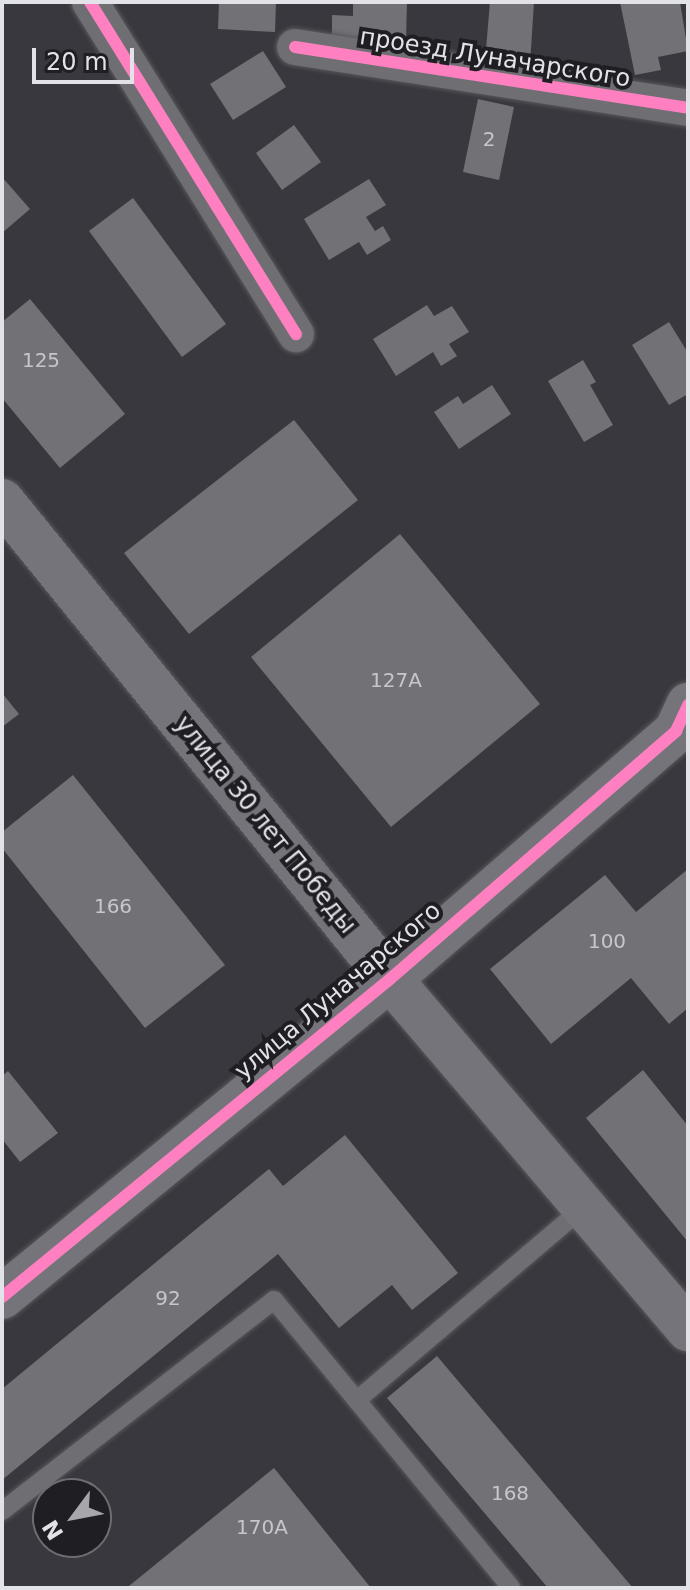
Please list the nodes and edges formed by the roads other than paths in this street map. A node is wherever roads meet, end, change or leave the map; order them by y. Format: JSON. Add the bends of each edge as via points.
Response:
{"nodes":[{"id":1,"x":90,"y":2,"type":"edge"},
{"id":2,"x":295,"y":47,"type":"dead end"},
{"id":3,"x":688,"y":108,"type":"edge"},
{"id":4,"x":296,"y":334,"type":"dead end"},
{"id":5,"x":2,"y":501,"type":"edge"},
{"id":6,"x":688,"y":705,"type":"edge"},
{"id":7,"x":390,"y":979,"type":"junction"},
{"id":8,"x":584,"y":1207,"type":"junction"},
{"id":9,"x":2,"y":1297,"type":"edge"},
{"id":10,"x":688,"y":1329,"type":"edge"},
{"id":11,"x":357,"y":1400,"type":"junction"},
{"id":12,"x":2,"y":1511,"type":"edge"},
{"id":13,"x":511,"y":1588,"type":"edge"}],
"edges":[{"from":1,"to":4,"type":"street"},
{"from":2,"to":3,"type":"street","name":"проезд Луначарского"},
{"from":5,"to":7,"type":"main road","name":"улица 30 лет Победы"},
{"from":6,"to":7,"type":"main road","name":"улица Луначарского","via":[[676,731]]},
{"from":7,"to":8,"type":"main road","name":"улица 30 лет Победы"},
{"from":7,"to":9,"type":"main road","name":"улица Луначарского"},
{"from":8,"to":10,"type":"main road","name":"улица 30 лет Победы"},
{"from":8,"to":11,"type":"lane"},
{"from":11,"to":12,"type":"lane","via":[[274,1300]]},
{"from":11,"to":13,"type":"lane"}]}
